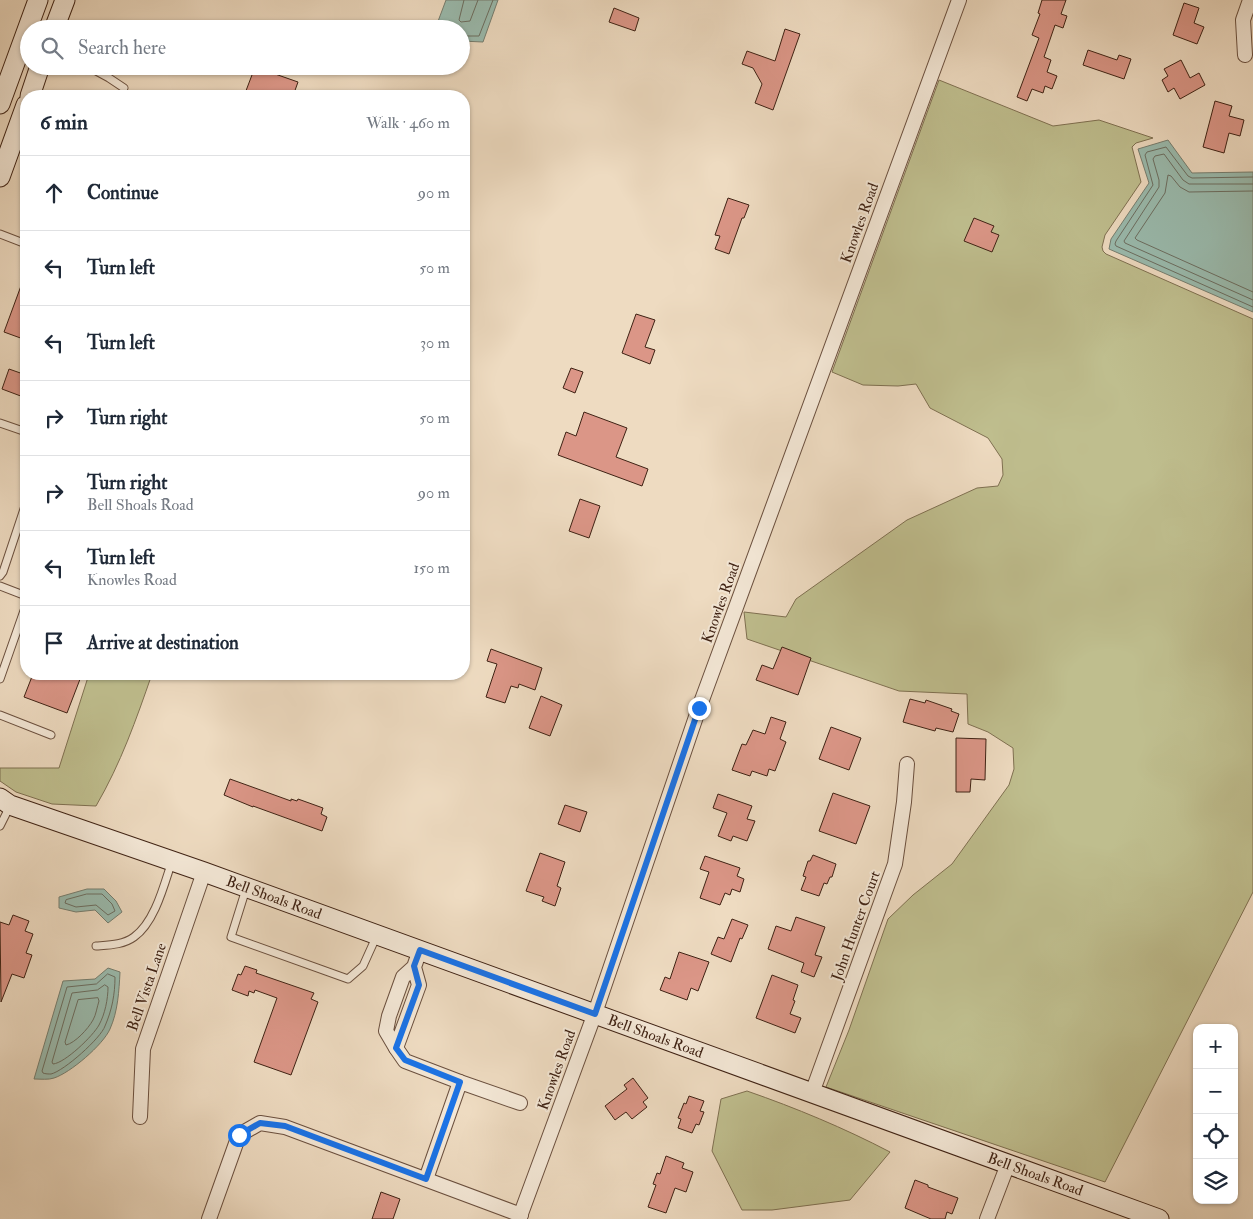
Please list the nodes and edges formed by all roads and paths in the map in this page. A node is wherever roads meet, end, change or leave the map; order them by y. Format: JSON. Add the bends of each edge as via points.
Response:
{"nodes":[{"id":1,"x":38,"y":0,"type":"edge"},
{"id":2,"x":65,"y":0,"type":"edge"},
{"id":3,"x":959,"y":0,"type":"edge"},
{"id":4,"x":1250,"y":0,"type":"edge"},
{"id":5,"x":31,"y":20,"type":"edge"},
{"id":6,"x":57,"y":20,"type":"edge"},
{"id":7,"x":20,"y":49,"type":"edge"},
{"id":8,"x":1245,"y":55,"type":"dead end"},
{"id":9,"x":37,"y":75,"type":"edge"},
{"id":10,"x":104,"y":75,"type":"edge"},
{"id":11,"x":124,"y":88,"type":"dead end"},
{"id":12,"x":32,"y":90,"type":"edge"},
{"id":13,"x":0,"y":104,"type":"edge"},
{"id":14,"x":20,"y":124,"type":"edge"},
{"id":15,"x":11,"y":152,"type":"edge"},
{"id":16,"x":0,"y":177,"type":"edge"},
{"id":17,"x":0,"y":234,"type":"edge"},
{"id":18,"x":20,"y":242,"type":"edge"},
{"id":19,"x":0,"y":423,"type":"edge"},
{"id":20,"x":20,"y":430,"type":"edge"},
{"id":21,"x":20,"y":521,"type":"edge"},
{"id":22,"x":0,"y":576,"type":"edge"},
{"id":23,"x":0,"y":586,"type":"edge"},
{"id":24,"x":20,"y":594,"type":"edge"},
{"id":25,"x":20,"y":623,"type":"edge"},
{"id":26,"x":0,"y":679,"type":"edge"},
{"id":27,"x":0,"y":715,"type":"edge"},
{"id":28,"x":51,"y":735,"type":"dead end"},
{"id":29,"x":907,"y":764,"type":"dead end"},
{"id":30,"x":3,"y":803,"type":"edge"},
{"id":31,"x":0,"y":826,"type":"edge"},
{"id":32,"x":172,"y":861,"type":"junction"},
{"id":33,"x":204,"y":872,"type":"junction"},
{"id":34,"x":246,"y":887,"type":"junction"},
{"id":35,"x":377,"y":934,"type":"junction"},
{"id":36,"x":96,"y":946,"type":"dead end"},
{"id":37,"x":417,"y":958,"type":"junction"},
{"id":38,"x":391,"y":1010,"type":"junction"},
{"id":39,"x":595,"y":1014,"type":"junction"},
{"id":40,"x":408,"y":1016,"type":"junction"},
{"id":41,"x":396,"y":1048,"type":"junction"},
{"id":42,"x":460,"y":1082,"type":"junction"},
{"id":43,"x":812,"y":1093,"type":"junction"},
{"id":44,"x":520,"y":1103,"type":"dead end"},
{"id":45,"x":140,"y":1117,"type":"dead end"},
{"id":46,"x":1008,"y":1164,"type":"junction"},
{"id":47,"x":426,"y":1179,"type":"junction"},
{"id":48,"x":520,"y":1217,"type":"edge"},
{"id":49,"x":209,"y":1219,"type":"edge"},
{"id":50,"x":987,"y":1219,"type":"edge"},
{"id":51,"x":1159,"y":1219,"type":"edge"}],
"edges":[{"from":1,"to":5,"type":"main road"},
{"from":2,"to":6,"type":"main road"},
{"from":3,"to":39,"type":"street","name":"Knowles Road","via":[[699,708]]},
{"from":4,"to":8,"type":"street","via":[[1243,20]]},
{"from":7,"to":13,"type":"main road"},
{"from":9,"to":12,"type":"main road"},
{"from":10,"to":11,"type":"lane"},
{"from":14,"to":15,"type":"main road"},
{"from":15,"to":16,"type":"main road"},
{"from":17,"to":18,"type":"lane"},
{"from":19,"to":20,"type":"lane"},
{"from":21,"to":22,"type":"lane"},
{"from":23,"to":24,"type":"lane"},
{"from":25,"to":26,"type":"lane"},
{"from":27,"to":28,"type":"lane"},
{"from":29,"to":43,"type":"street","name":"John Hunter Court","via":[[895,864]]},
{"from":30,"to":31,"type":"lane"},
{"from":30,"to":32,"type":"main road","name":"Bell Shoals Road"},
{"from":32,"to":33,"type":"main road","name":"Bell Shoals Road"},
{"from":32,"to":36,"type":"lane","via":[[148,924],[124,942]]},
{"from":33,"to":34,"type":"main road","name":"Bell Shoals Road"},
{"from":33,"to":45,"type":"street","name":"Bell Vista Lane","via":[[142,1049]]},
{"from":34,"to":35,"type":"main road","name":"Bell Shoals Road"},
{"from":34,"to":35,"type":"lane","via":[[231,937],[348,979],[363,966]]},
{"from":35,"to":37,"type":"main road","name":"Bell Shoals Road"},
{"from":37,"to":38,"type":"street","via":[[403,977]]},
{"from":37,"to":39,"type":"main road","name":"Bell Shoals Road"},
{"from":37,"to":40,"type":"street","via":[[419,985]]},
{"from":38,"to":40,"type":"street"},
{"from":38,"to":41,"type":"street","via":[[386,1031]]},
{"from":39,"to":43,"type":"main road","name":"Bell Shoals Road"},
{"from":39,"to":48,"type":"street","name":"Knowles Road"},
{"from":40,"to":41,"type":"street"},
{"from":41,"to":42,"type":"street","via":[[405,1060]]},
{"from":42,"to":44,"type":"street"},
{"from":42,"to":47,"type":"street"},
{"from":43,"to":46,"type":"main road","name":"Bell Shoals Road"},
{"from":46,"to":50,"type":"street"},
{"from":46,"to":51,"type":"main road","name":"Bell Shoals Road"},
{"from":47,"to":48,"type":"street"},
{"from":47,"to":49,"type":"street","via":[[285,1126],[260,1123],[239,1135]]}]}
